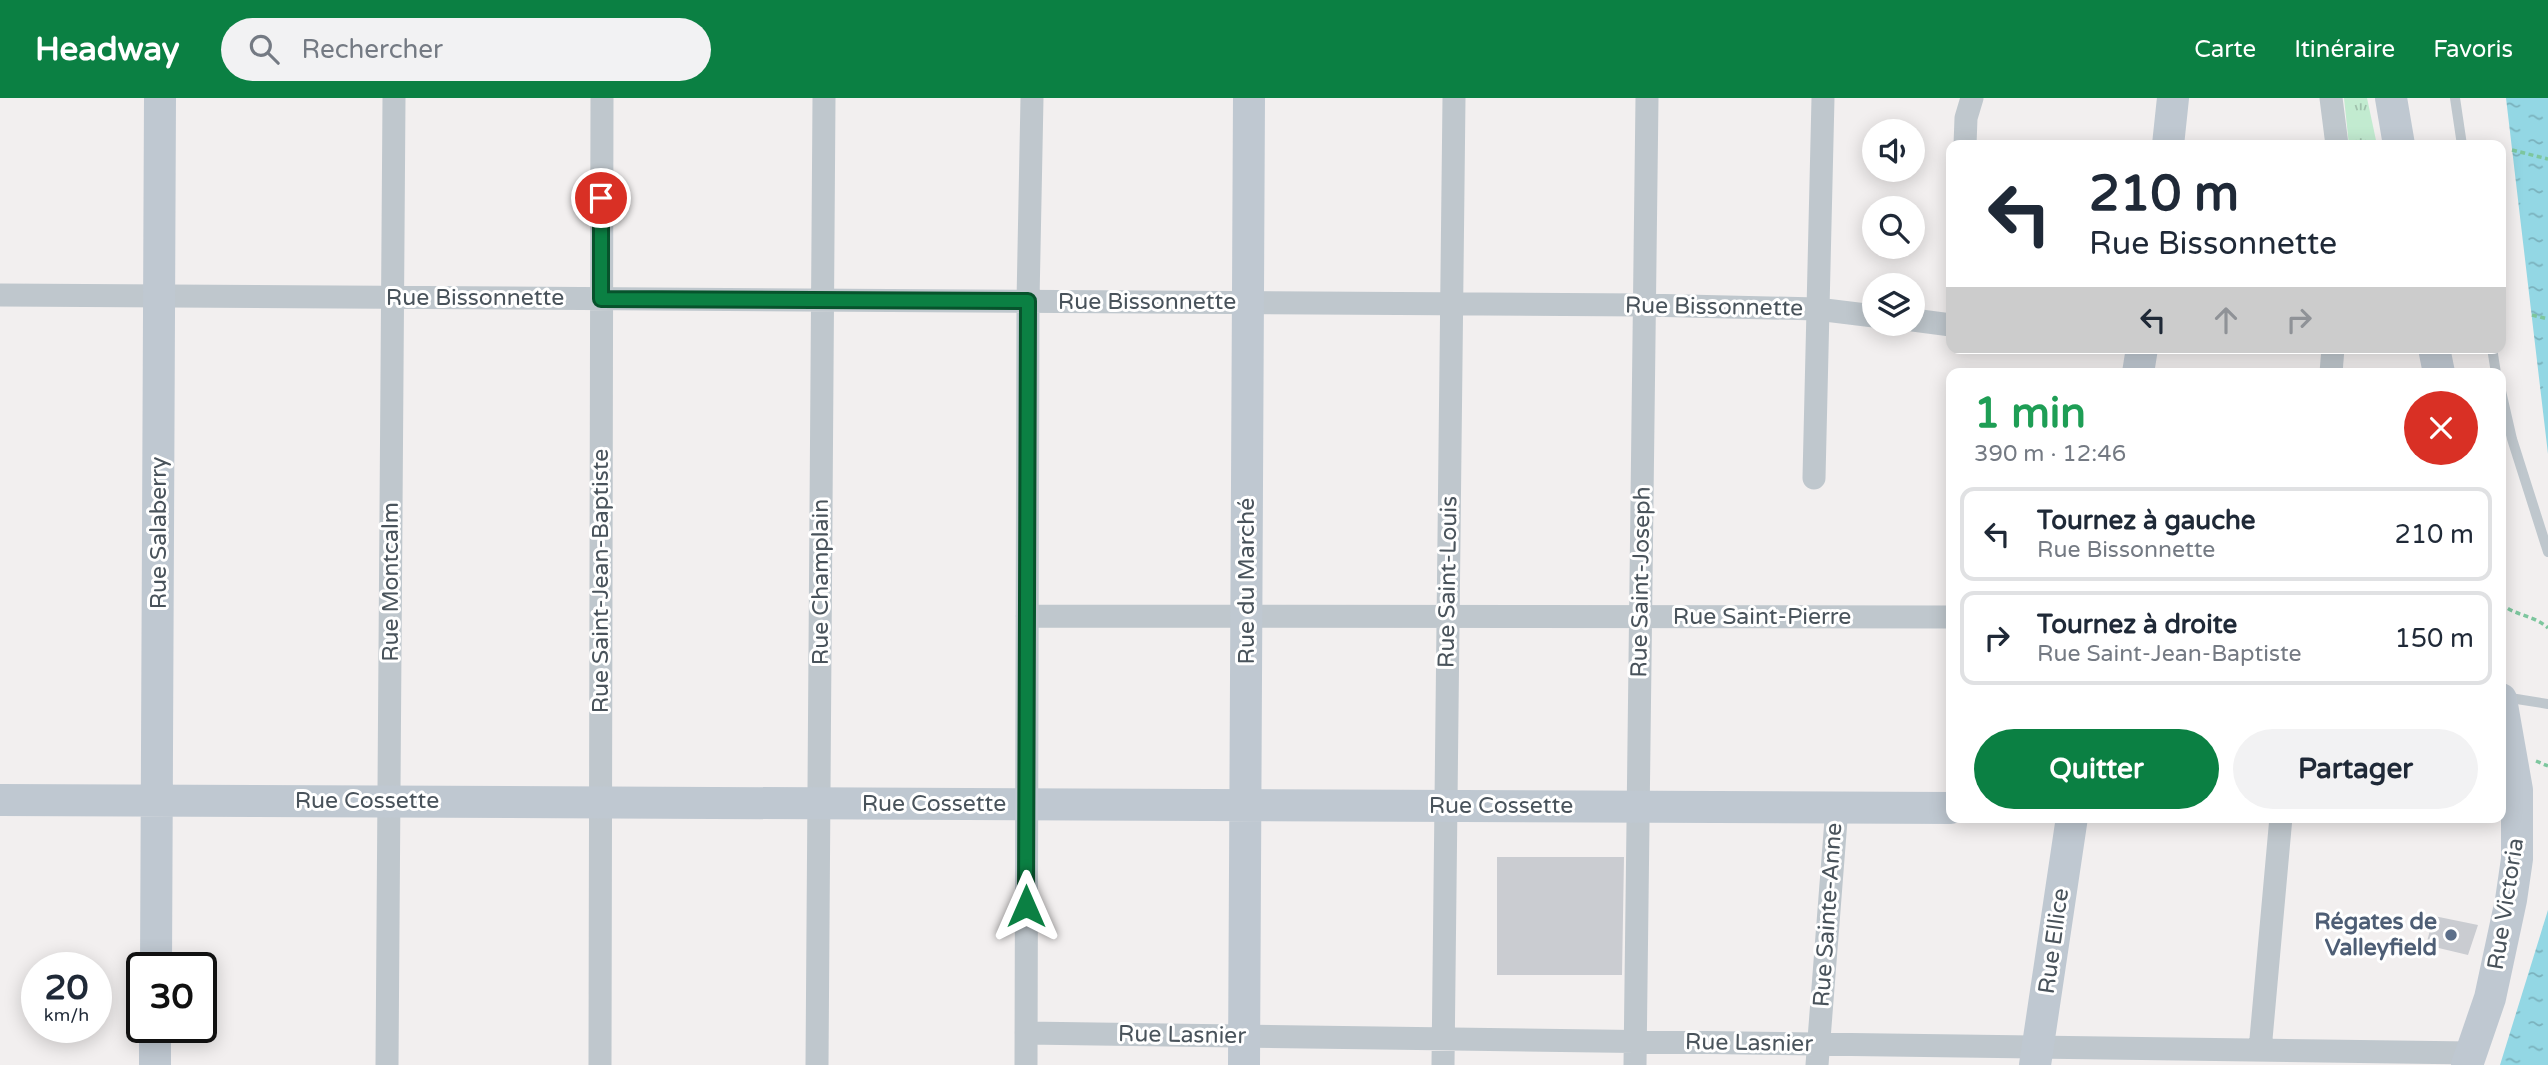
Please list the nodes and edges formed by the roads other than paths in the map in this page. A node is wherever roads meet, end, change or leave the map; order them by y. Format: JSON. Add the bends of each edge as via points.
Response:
{"nodes":[{"id":1,"x":160,"y":98,"type":"edge"},
{"id":2,"x":394,"y":98,"type":"edge"},
{"id":3,"x":601,"y":98,"type":"edge"},
{"id":4,"x":824,"y":98,"type":"edge"},
{"id":5,"x":1032,"y":98,"type":"edge"},
{"id":6,"x":1249,"y":98,"type":"edge"},
{"id":7,"x":1454,"y":98,"type":"edge"},
{"id":8,"x":1647,"y":98,"type":"edge"},
{"id":9,"x":1823,"y":98,"type":"edge"},
{"id":10,"x":1972,"y":98,"type":"edge"},
{"id":11,"x":2173,"y":98,"type":"edge"},
{"id":12,"x":2331,"y":98,"type":"edge"},
{"id":13,"x":2391,"y":98,"type":"edge"},
{"id":14,"x":2455,"y":98,"type":"edge"},
{"id":15,"x":1965,"y":140,"type":"edge"},
{"id":16,"x":2169,"y":140,"type":"edge"},
{"id":17,"x":2335,"y":140,"type":"edge"},
{"id":18,"x":2398,"y":140,"type":"edge"},
{"id":19,"x":2461,"y":140,"type":"edge"},
{"id":20,"x":0,"y":295,"type":"edge"},
{"id":21,"x":160,"y":296,"type":"junction"},
{"id":22,"x":393,"y":298,"type":"junction"},
{"id":23,"x":601,"y":299,"type":"junction"},
{"id":24,"x":822,"y":300,"type":"junction"},
{"id":25,"x":1028,"y":301,"type":"junction"},
{"id":26,"x":1248,"y":302,"type":"junction"},
{"id":27,"x":1451,"y":304,"type":"junction"},
{"id":28,"x":1644,"y":304,"type":"junction"},
{"id":29,"x":1817,"y":309,"type":"junction"},
{"id":30,"x":1862,"y":315,"type":"edge"},
{"id":31,"x":1925,"y":322,"type":"edge"},
{"id":32,"x":1946,"y":324,"type":"edge"},
{"id":33,"x":2506,"y":413,"type":"edge"},
{"id":34,"x":1814,"y":478,"type":"dead end"},
{"id":35,"x":2548,"y":552,"type":"edge"},
{"id":36,"x":1027,"y":616,"type":"junction"},
{"id":37,"x":1247,"y":616,"type":"junction"},
{"id":38,"x":1448,"y":616,"type":"junction"},
{"id":39,"x":1640,"y":617,"type":"junction"},
{"id":40,"x":1946,"y":617,"type":"edge"},
{"id":41,"x":2506,"y":699,"type":"edge"},
{"id":42,"x":2548,"y":704,"type":"edge"},
{"id":43,"x":2506,"y":724,"type":"edge"},
{"id":44,"x":0,"y":800,"type":"edge"},
{"id":45,"x":158,"y":801,"type":"junction"},
{"id":46,"x":389,"y":801,"type":"junction"},
{"id":47,"x":600,"y":802,"type":"junction"},
{"id":48,"x":819,"y":803,"type":"junction"},
{"id":49,"x":1026,"y":804,"type":"junction"},
{"id":50,"x":1245,"y":805,"type":"junction"},
{"id":51,"x":1446,"y":806,"type":"junction"},
{"id":52,"x":1638,"y":806,"type":"junction"},
{"id":53,"x":1837,"y":807,"type":"junction"},
{"id":54,"x":1946,"y":807,"type":"edge"},
{"id":55,"x":2509,"y":815,"type":"edge"},
{"id":56,"x":2071,"y":823,"type":"edge"},
{"id":57,"x":2280,"y":823,"type":"edge"},
{"id":58,"x":156,"y":952,"type":"edge"},
{"id":59,"x":1026,"y":1033,"type":"junction"},
{"id":60,"x":1443,"y":1039,"type":"junction"},
{"id":61,"x":1635,"y":1041,"type":"junction"},
{"id":62,"x":155,"y":1043,"type":"edge"},
{"id":63,"x":1244,"y":1050,"type":"edge"},
{"id":64,"x":2260,"y":1050,"type":"junction"},
{"id":65,"x":1818,"y":1054,"type":"edge"},
{"id":66,"x":2037,"y":1056,"type":"edge"},
{"id":67,"x":2469,"y":1059,"type":"edge"},
{"id":68,"x":155,"y":1065,"type":"edge"},
{"id":69,"x":387,"y":1065,"type":"edge"},
{"id":70,"x":600,"y":1065,"type":"edge"},
{"id":71,"x":817,"y":1065,"type":"edge"},
{"id":72,"x":1026,"y":1065,"type":"edge"},
{"id":73,"x":1443,"y":1065,"type":"edge"},
{"id":74,"x":1635,"y":1065,"type":"edge"}],
"edges":[{"from":1,"to":21,"type":"street","name":"Rue Salaberry"},
{"from":2,"to":22,"type":"street","name":"Rue Montcalm"},
{"from":3,"to":23,"type":"street","name":"Rue Saint-Jean-Baptiste"},
{"from":4,"to":24,"type":"street","name":"Rue Champlain"},
{"from":5,"to":25,"type":"street"},
{"from":6,"to":26,"type":"street","name":"Rue du Marché"},
{"from":7,"to":27,"type":"street","name":"Rue Saint-Louis"},
{"from":8,"to":28,"type":"street","name":"Rue Saint-Joseph"},
{"from":9,"to":29,"type":"street"},
{"from":10,"to":15,"type":"street"},
{"from":11,"to":16,"type":"street"},
{"from":12,"to":17,"type":"street"},
{"from":13,"to":18,"type":"street"},
{"from":14,"to":19,"type":"lane"},
{"from":20,"to":21,"type":"street","name":"Rue Bissonnette"},
{"from":21,"to":22,"type":"street","name":"Rue Bissonnette"},
{"from":21,"to":45,"type":"street","name":"Rue Salaberry"},
{"from":22,"to":23,"type":"street","name":"Rue Bissonnette"},
{"from":22,"to":46,"type":"street","name":"Rue Montcalm"},
{"from":23,"to":24,"type":"street","name":"Rue Bissonnette"},
{"from":23,"to":47,"type":"street","name":"Rue Saint-Jean-Baptiste"},
{"from":24,"to":25,"type":"street","name":"Rue Bissonnette"},
{"from":24,"to":48,"type":"street","name":"Rue Champlain"},
{"from":25,"to":26,"type":"street","name":"Rue Bissonnette"},
{"from":25,"to":36,"type":"street"},
{"from":26,"to":27,"type":"street","name":"Rue Bissonnette"},
{"from":26,"to":37,"type":"street","name":"Rue du Marché"},
{"from":27,"to":28,"type":"street","name":"Rue Bissonnette"},
{"from":27,"to":38,"type":"street","name":"Rue Saint-Louis"},
{"from":28,"to":29,"type":"street","name":"Rue Bissonnette"},
{"from":28,"to":39,"type":"street","name":"Rue Saint-Joseph"},
{"from":29,"to":30,"type":"street","name":"Rue Bissonnette"},
{"from":29,"to":34,"type":"street"},
{"from":31,"to":32,"type":"street"},
{"from":33,"to":35,"type":"lane"},
{"from":36,"to":37,"type":"street","name":"Rue Saint-Pierre"},
{"from":36,"to":49,"type":"street"},
{"from":37,"to":38,"type":"street","name":"Rue Saint-Pierre"},
{"from":37,"to":50,"type":"street","name":"Rue du Marché"},
{"from":38,"to":39,"type":"street","name":"Rue Saint-Pierre"},
{"from":38,"to":51,"type":"street","name":"Rue Saint-Louis"},
{"from":39,"to":40,"type":"street","name":"Rue Saint-Pierre"},
{"from":39,"to":52,"type":"street","name":"Rue Saint-Joseph"},
{"from":41,"to":42,"type":"lane"},
{"from":43,"to":55,"type":"street","name":"Rue Victoria","via":[[2511,751]]},
{"from":44,"to":45,"type":"street","name":"Rue Cossette"},
{"from":45,"to":46,"type":"street","name":"Rue Cossette"},
{"from":45,"to":58,"type":"street","name":"Rue Salaberry"},
{"from":46,"to":47,"type":"street","name":"Rue Cossette"},
{"from":46,"to":69,"type":"street","name":"Rue Montcalm"},
{"from":47,"to":48,"type":"street","name":"Rue Cossette"},
{"from":47,"to":70,"type":"street","name":"Rue Saint-Jean-Baptiste"},
{"from":48,"to":49,"type":"street","name":"Rue Cossette"},
{"from":48,"to":71,"type":"street","name":"Rue Champlain"},
{"from":49,"to":50,"type":"street","name":"Rue Cossette"},
{"from":49,"to":59,"type":"street"},
{"from":50,"to":51,"type":"street","name":"Rue Cossette"},
{"from":50,"to":63,"type":"street","name":"Rue du Marché"},
{"from":51,"to":52,"type":"street","name":"Rue Cossette"},
{"from":51,"to":60,"type":"street","name":"Rue Saint-Louis"},
{"from":52,"to":53,"type":"street","name":"Rue Cossette"},
{"from":52,"to":61,"type":"street","name":"Rue Saint-Joseph"},
{"from":53,"to":54,"type":"street","name":"Rue Cossette"},
{"from":53,"to":65,"type":"street","name":"Rue Sainte-Anne"},
{"from":55,"to":67,"type":"street","name":"Rue Victoria","via":[[2517,859],[2511,900],[2490,998]]},
{"from":56,"to":66,"type":"street","name":"Rue Ellice"},
{"from":57,"to":64,"type":"street"},
{"from":59,"to":63,"type":"street","name":"Rue Lasnier"},
{"from":59,"to":72,"type":"street"},
{"from":60,"to":61,"type":"street","name":"Rue Lasnier"},
{"from":60,"to":63,"type":"street","name":"Rue Lasnier"},
{"from":60,"to":73,"type":"street","name":"Rue Saint-Louis"},
{"from":61,"to":65,"type":"street","name":"Rue Lasnier"},
{"from":61,"to":74,"type":"street","name":"Rue Saint-Joseph"},
{"from":62,"to":68,"type":"street"},
{"from":64,"to":66,"type":"street","name":"Rue Lasnier"},
{"from":64,"to":67,"type":"street","name":"Rue Lasnier"},
{"from":65,"to":66,"type":"street","name":"Rue Lasnier"}]}
